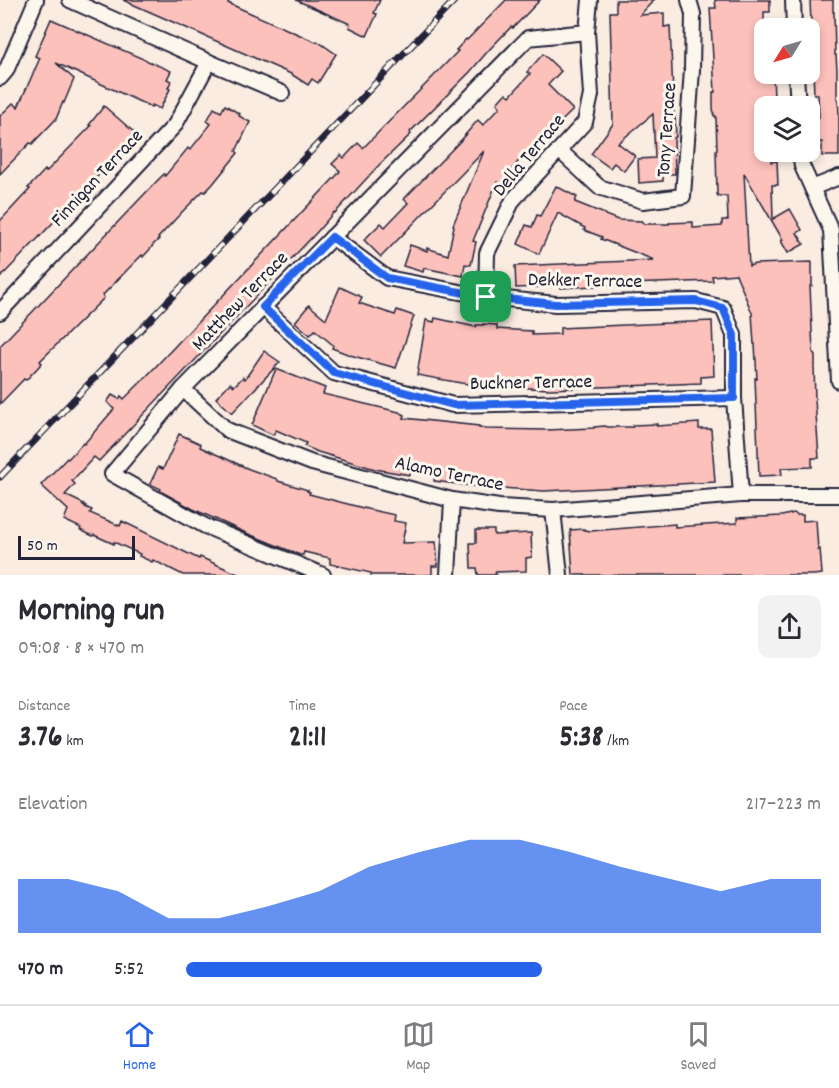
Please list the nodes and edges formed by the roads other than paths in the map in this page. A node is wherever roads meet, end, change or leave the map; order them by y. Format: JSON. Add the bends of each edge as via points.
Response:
{"nodes":[{"id":1,"x":36,"y":0,"type":"edge"},
{"id":2,"x":70,"y":0,"type":"edge"},
{"id":3,"x":590,"y":0,"type":"edge"},
{"id":4,"x":689,"y":0,"type":"edge"},
{"id":5,"x":793,"y":0,"type":"edge"},
{"id":6,"x":794,"y":18,"type":"edge"},
{"id":7,"x":587,"y":32,"type":"junction"},
{"id":8,"x":209,"y":62,"type":"junction"},
{"id":9,"x":0,"y":78,"type":"edge"},
{"id":10,"x":282,"y":93,"type":"dead end"},
{"id":11,"x":560,"y":151,"type":"junction"},
{"id":12,"x":801,"y":162,"type":"edge"},
{"id":13,"x":839,"y":177,"type":"edge"},
{"id":14,"x":812,"y":189,"type":"junction"},
{"id":15,"x":332,"y":237,"type":"junction"},
{"id":16,"x":486,"y":297,"type":"junction"},
{"id":17,"x":263,"y":307,"type":"junction"},
{"id":18,"x":0,"y":312,"type":"edge"},
{"id":19,"x":839,"y":381,"type":"edge"},
{"id":20,"x":183,"y":389,"type":"junction"},
{"id":21,"x":734,"y":398,"type":"junction"},
{"id":22,"x":741,"y":495,"type":"junction"},
{"id":23,"x":839,"y":495,"type":"edge"},
{"id":24,"x":452,"y":500,"type":"junction"},
{"id":25,"x":553,"y":510,"type":"junction"},
{"id":26,"x":323,"y":575,"type":"edge"},
{"id":27,"x":448,"y":575,"type":"edge"},
{"id":28,"x":560,"y":575,"type":"edge"}],
"edges":[{"from":1,"to":9,"type":"street"},
{"from":2,"to":8,"type":"street"},
{"from":3,"to":7,"type":"street","name":"Della Terrace"},
{"from":4,"to":11,"type":"street","name":"Tony Terrace","via":[[693,14],[692,70],[683,196],[644,201],[599,187]]},
{"from":5,"to":6,"type":"street"},
{"from":7,"to":11,"type":"street","name":"Della Terrace","via":[[591,94],[585,122]]},
{"from":7,"to":15,"type":"street","name":"Matthew Terrace","via":[[528,38]]},
{"from":8,"to":10,"type":"street"},
{"from":8,"to":18,"type":"street","name":"Finnigan Terrace","via":[[176,125]]},
{"from":11,"to":16,"type":"street","name":"Della Terrace","via":[[513,200],[487,253]]},
{"from":12,"to":14,"type":"street"},
{"from":13,"to":14,"type":"street"},
{"from":14,"to":19,"type":"street","via":[[831,230]]},
{"from":15,"to":16,"type":"street","name":"Dekker Terrace","via":[[387,278]]},
{"from":15,"to":17,"type":"street","name":"Matthew Terrace"},
{"from":16,"to":21,"type":"street","name":"Dekker Terrace","via":[[556,304],[696,301],[723,308],[734,335]]},
{"from":17,"to":20,"type":"street","name":"Matthew Terrace"},
{"from":17,"to":21,"type":"street","name":"Buckner Terrace","via":[[334,373],[453,405]]},
{"from":20,"to":24,"type":"street","name":"Alamo Terrace","via":[[227,430],[312,463]]},
{"from":20,"to":26,"type":"street","name":"Matthew Terrace","via":[[112,474],[205,526]]},
{"from":21,"to":22,"type":"street"},
{"from":22,"to":23,"type":"street","name":"Alamo Terrace"},
{"from":22,"to":25,"type":"street","name":"Alamo Terrace"},
{"from":24,"to":25,"type":"street","name":"Alamo Terrace"},
{"from":24,"to":27,"type":"street"},
{"from":25,"to":28,"type":"street"}]}
